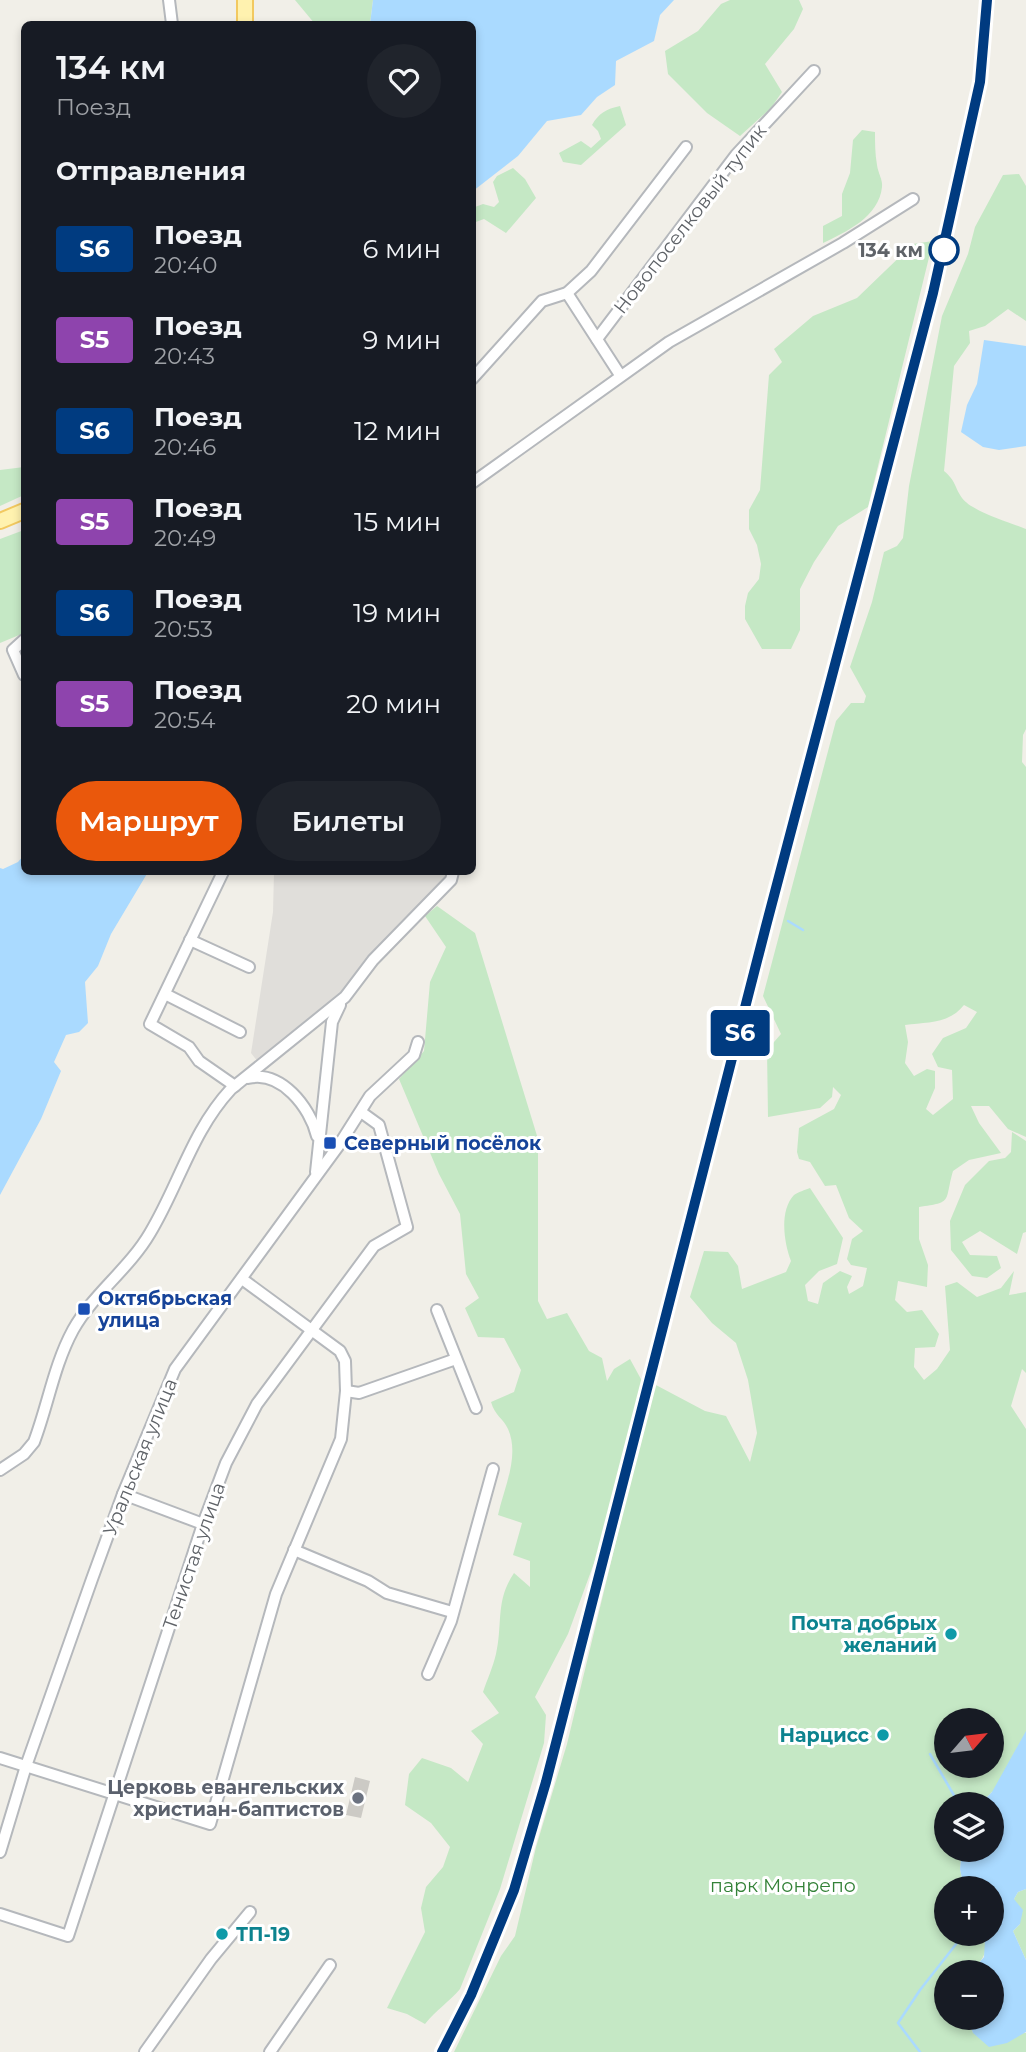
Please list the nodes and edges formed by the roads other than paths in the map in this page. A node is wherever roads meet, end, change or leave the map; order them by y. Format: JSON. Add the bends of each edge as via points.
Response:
{"nodes":[{"id":1,"x":169,"y":0,"type":"edge"},
{"id":2,"x":245,"y":0,"type":"edge"},
{"id":3,"x":172,"y":21,"type":"edge"},
{"id":4,"x":245,"y":21,"type":"edge"},
{"id":5,"x":814,"y":71,"type":"dead end"},
{"id":6,"x":686,"y":147,"type":"dead end"},
{"id":7,"x":913,"y":199,"type":"dead end"},
{"id":8,"x":567,"y":293,"type":"junction"},
{"id":9,"x":597,"y":339,"type":"junction"},
{"id":10,"x":476,"y":375,"type":"edge"},
{"id":11,"x":620,"y":375,"type":"junction"},
{"id":12,"x":476,"y":480,"type":"edge"},
{"id":13,"x":21,"y":512,"type":"edge"},
{"id":14,"x":0,"y":522,"type":"edge"},
{"id":15,"x":21,"y":643,"type":"edge"},
{"id":16,"x":21,"y":668,"type":"edge"},
{"id":17,"x":222,"y":875,"type":"edge"},
{"id":18,"x":452,"y":876,"type":"edge"},
{"id":19,"x":190,"y":940,"type":"junction"},
{"id":20,"x":249,"y":967,"type":"dead end"},
{"id":21,"x":165,"y":994,"type":"junction"},
{"id":22,"x":345,"y":997,"type":"junction"},
{"id":23,"x":240,"y":1032,"type":"dead end"},
{"id":24,"x":418,"y":1042,"type":"dead end"},
{"id":25,"x":240,"y":1082,"type":"junction"},
{"id":26,"x":361,"y":1112,"type":"junction"},
{"id":27,"x":318,"y":1148,"type":"junction"},
{"id":28,"x":314,"y":1176,"type":"junction"},
{"id":29,"x":242,"y":1279,"type":"junction"},
{"id":30,"x":437,"y":1310,"type":"dead end"},
{"id":31,"x":313,"y":1329,"type":"junction"},
{"id":32,"x":456,"y":1359,"type":"junction"},
{"id":33,"x":346,"y":1391,"type":"junction"},
{"id":34,"x":476,"y":1408,"type":"dead end"},
{"id":35,"x":493,"y":1469,"type":"dead end"},
{"id":36,"x":0,"y":1470,"type":"edge"},
{"id":37,"x":123,"y":1494,"type":"junction"},
{"id":38,"x":203,"y":1524,"type":"junction"},
{"id":39,"x":293,"y":1550,"type":"junction"},
{"id":40,"x":452,"y":1612,"type":"junction"},
{"id":41,"x":428,"y":1674,"type":"dead end"},
{"id":42,"x":0,"y":1758,"type":"edge"},
{"id":43,"x":26,"y":1766,"type":"junction"},
{"id":44,"x":115,"y":1794,"type":"junction"},
{"id":45,"x":0,"y":1852,"type":"edge"},
{"id":46,"x":250,"y":1912,"type":"dead end"},
{"id":47,"x":0,"y":1914,"type":"edge"},
{"id":48,"x":330,"y":1965,"type":"dead end"},
{"id":49,"x":145,"y":2052,"type":"edge"},
{"id":50,"x":270,"y":2052,"type":"edge"}],
"edges":[{"from":1,"to":3,"type":"street"},
{"from":2,"to":4,"type":"main road"},
{"from":5,"to":9,"type":"street","name":"Новопоселковый тупик","via":[[736,155]]},
{"from":6,"to":8,"type":"street","via":[[591,271]]},
{"from":7,"to":11,"type":"street"},
{"from":8,"to":9,"type":"street"},
{"from":8,"to":10,"type":"street","via":[[542,301]]},
{"from":9,"to":11,"type":"street"},
{"from":11,"to":12,"type":"street"},
{"from":13,"to":14,"type":"main road"},
{"from":15,"to":16,"type":"street","via":[[13,650]]},
{"from":17,"to":19,"type":"street"},
{"from":18,"to":22,"type":"street","via":[[373,960]]},
{"from":19,"to":20,"type":"street"},
{"from":19,"to":21,"type":"street"},
{"from":21,"to":23,"type":"street"},
{"from":21,"to":25,"type":"street","via":[[150,1024],[189,1047],[199,1061]]},
{"from":22,"to":25,"type":"street"},
{"from":22,"to":27,"type":"street","via":[[331,1021]]},
{"from":24,"to":26,"type":"street","name":"Уральская улица","via":[[414,1055],[370,1096]]},
{"from":25,"to":27,"type":"street","via":[[267,1079],[295,1096],[313,1122]]},
{"from":25,"to":36,"type":"street","via":[[219,1102],[193,1143],[149,1234],[73,1330],[34,1442]]},
{"from":26,"to":28,"type":"street","name":"Уральская улица"},
{"from":26,"to":31,"type":"street","name":"Тенистая улица","via":[[379,1125],[407,1227],[374,1247]]},
{"from":27,"to":28,"type":"street"},
{"from":28,"to":29,"type":"street","name":"Уральская улица"},
{"from":29,"to":31,"type":"street"},
{"from":29,"to":37,"type":"street","name":"Уральская улица","via":[[175,1369]]},
{"from":30,"to":32,"type":"street"},
{"from":31,"to":33,"type":"street","via":[[340,1351]]},
{"from":31,"to":38,"type":"street","name":"Тенистая улица","via":[[257,1404],[226,1463]]},
{"from":32,"to":33,"type":"street","via":[[359,1393]]},
{"from":32,"to":34,"type":"street"},
{"from":33,"to":39,"type":"street","via":[[341,1439]]},
{"from":35,"to":40,"type":"street"},
{"from":37,"to":38,"type":"street"},
{"from":37,"to":43,"type":"street","name":"Уральская улица"},
{"from":38,"to":44,"type":"street","name":"Тенистая улица"},
{"from":39,"to":40,"type":"street","via":[[387,1593]]},
{"from":39,"to":44,"type":"street","via":[[269,1614],[210,1824]]},
{"from":40,"to":41,"type":"street"},
{"from":42,"to":43,"type":"street"},
{"from":43,"to":44,"type":"street"},
{"from":43,"to":45,"type":"street","name":"Уральская улица"},
{"from":44,"to":47,"type":"street","name":"Тенистая улица","via":[[68,1936]]},
{"from":46,"to":49,"type":"street"},
{"from":48,"to":50,"type":"street"}]}
